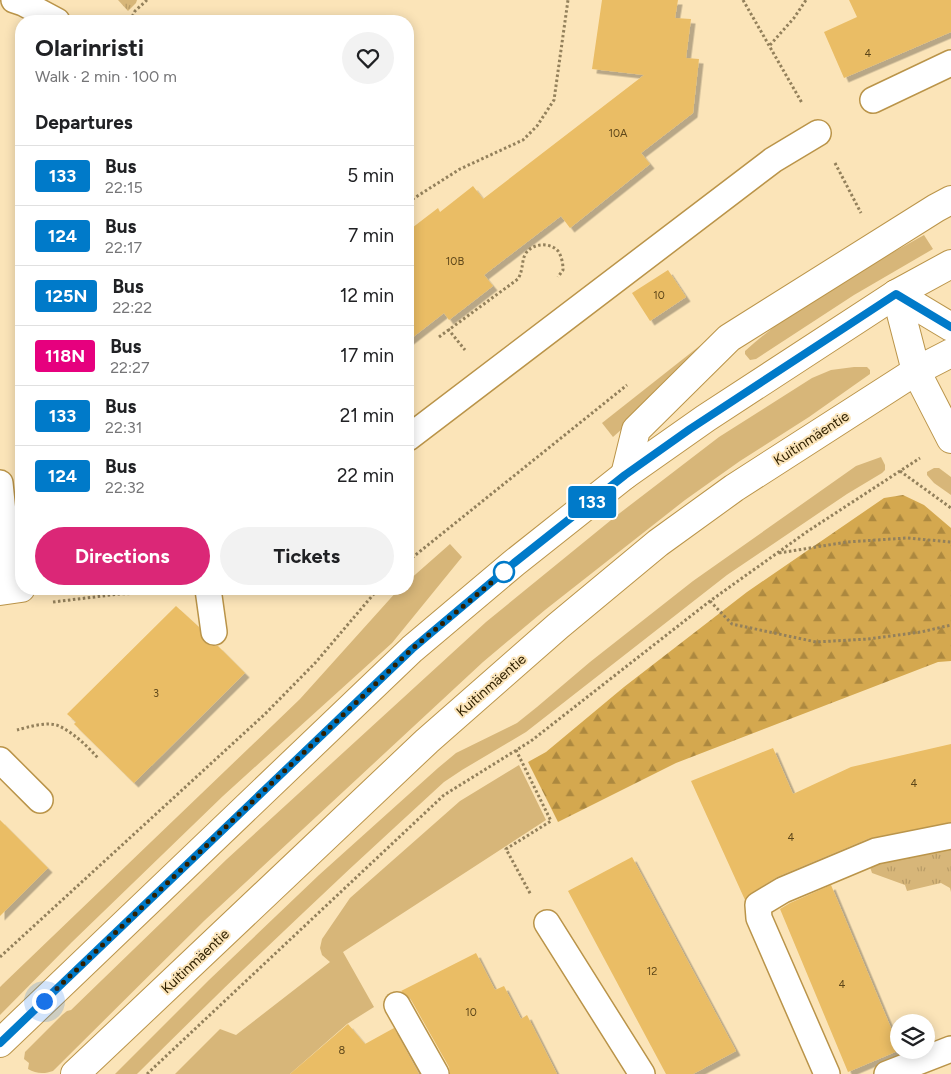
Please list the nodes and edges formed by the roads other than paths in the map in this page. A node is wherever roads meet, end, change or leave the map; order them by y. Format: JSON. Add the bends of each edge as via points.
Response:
{"nodes":[{"id":1,"x":14,"y":0,"type":"edge"},
{"id":2,"x":46,"y":15,"type":"edge"},
{"id":3,"x":951,"y":64,"type":"edge"},
{"id":4,"x":873,"y":100,"type":"dead end"},
{"id":5,"x":818,"y":133,"type":"dead end"},
{"id":6,"x":951,"y":200,"type":"edge"},
{"id":7,"x":951,"y":264,"type":"edge"},
{"id":8,"x":896,"y":294,"type":"junction"},
{"id":9,"x":951,"y":327,"type":"edge"},
{"id":10,"x":951,"y":353,"type":"edge"},
{"id":11,"x":916,"y":371,"type":"junction"},
{"id":12,"x":414,"y":433,"type":"edge"},
{"id":13,"x":950,"y":439,"type":"edge"},
{"id":14,"x":625,"y":475,"type":"junction"},
{"id":15,"x":0,"y":483,"type":"edge"},
{"id":16,"x":11,"y":590,"type":"edge"},
{"id":17,"x":209,"y":595,"type":"edge"},
{"id":18,"x":214,"y":632,"type":"dead end"},
{"id":19,"x":0,"y":760,"type":"edge"},
{"id":20,"x":40,"y":800,"type":"dead end"},
{"id":21,"x":951,"y":836,"type":"edge"},
{"id":22,"x":547,"y":923,"type":"road end"},
{"id":23,"x":397,"y":1005,"type":"dead end"},
{"id":24,"x":0,"y":1044,"type":"edge"},
{"id":25,"x":951,"y":1049,"type":"edge"},
{"id":26,"x":76,"y":1074,"type":"edge"},
{"id":27,"x":436,"y":1074,"type":"edge"},
{"id":28,"x":642,"y":1074,"type":"edge"},
{"id":29,"x":827,"y":1074,"type":"edge"},
{"id":30,"x":887,"y":1074,"type":"edge"}],
"edges":[{"from":1,"to":2,"type":"lane"},
{"from":3,"to":4,"type":"lane"},
{"from":5,"to":12,"type":"lane","via":[[773,160]]},
{"from":6,"to":14,"type":"main road","via":[[730,338],[636,430]]},
{"from":7,"to":8,"type":"main road"},
{"from":8,"to":9,"type":"main road"},
{"from":8,"to":11,"type":"main road"},
{"from":8,"to":14,"type":"main road"},
{"from":10,"to":11,"type":"main road","name":"Kuitinmäentie"},
{"from":11,"to":13,"type":"main road"},
{"from":11,"to":26,"type":"main road","name":"Kuitinmäentie","via":[[734,488],[658,543],[558,626],[427,741]]},
{"from":14,"to":24,"type":"main road","via":[[412,649]]},
{"from":15,"to":16,"type":"lane"},
{"from":17,"to":18,"type":"lane"},
{"from":19,"to":20,"type":"lane"},
{"from":21,"to":29,"type":"lane","via":[[876,851],[783,890],[758,905],[759,918]]},
{"from":22,"to":28,"type":"lane"},
{"from":23,"to":27,"type":"lane"},
{"from":25,"to":30,"type":"lane"}]}
